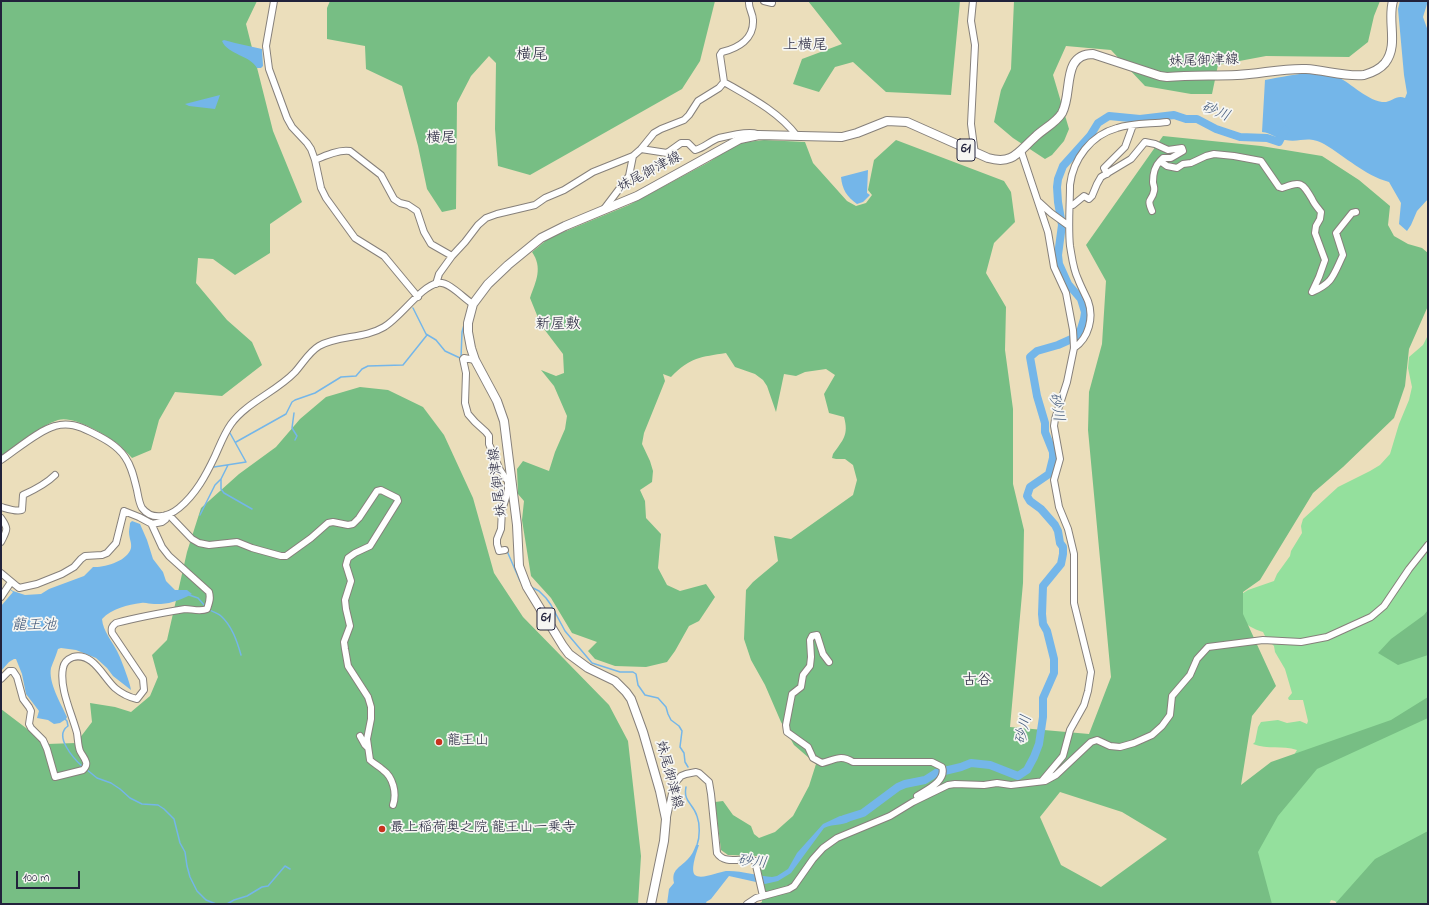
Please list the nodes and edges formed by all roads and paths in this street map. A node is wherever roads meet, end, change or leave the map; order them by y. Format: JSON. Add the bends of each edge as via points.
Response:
{"nodes":[{"id":1,"x":274,"y":1,"type":"edge"},
{"id":2,"x":749,"y":1,"type":"edge"},
{"id":3,"x":764,"y":1,"type":"edge"},
{"id":4,"x":973,"y":1,"type":"edge"},
{"id":5,"x":1393,"y":1,"type":"edge"},
{"id":6,"x":772,"y":3,"type":"dead end"},
{"id":7,"x":724,"y":82,"type":"junction"},
{"id":8,"x":1167,"y":122,"type":"dead end"},
{"id":9,"x":1133,"y":126,"type":"junction"},
{"id":10,"x":759,"y":135,"type":"junction"},
{"id":11,"x":796,"y":136,"type":"junction"},
{"id":12,"x":641,"y":149,"type":"junction"},
{"id":13,"x":1022,"y":151,"type":"junction"},
{"id":14,"x":975,"y":154,"type":"junction"},
{"id":15,"x":633,"y":156,"type":"junction"},
{"id":16,"x":315,"y":160,"type":"junction"},
{"id":17,"x":1160,"y":161,"type":"junction"},
{"id":18,"x":1107,"y":174,"type":"junction"},
{"id":19,"x":1038,"y":202,"type":"junction"},
{"id":20,"x":1070,"y":206,"type":"junction"},
{"id":21,"x":603,"y":210,"type":"junction"},
{"id":22,"x":1152,"y":212,"type":"dead end"},
{"id":23,"x":1356,"y":212,"type":"dead end"},
{"id":24,"x":1068,"y":225,"type":"junction"},
{"id":25,"x":452,"y":256,"type":"junction"},
{"id":26,"x":436,"y":284,"type":"junction"},
{"id":27,"x":418,"y":297,"type":"junction"},
{"id":28,"x":473,"y":304,"type":"junction"},
{"id":29,"x":1074,"y":345,"type":"junction"},
{"id":30,"x":474,"y":360,"type":"junction"},
{"id":31,"x":1,"y":460,"type":"edge"},
{"id":32,"x":55,"y":475,"type":"dead end"},
{"id":33,"x":510,"y":481,"type":"junction"},
{"id":34,"x":1,"y":508,"type":"edge"},
{"id":35,"x":168,"y":515,"type":"junction"},
{"id":36,"x":1,"y":518,"type":"edge"},
{"id":37,"x":151,"y":523,"type":"junction"},
{"id":38,"x":1,"y":542,"type":"edge"},
{"id":39,"x":1428,"y":545,"type":"edge"},
{"id":40,"x":505,"y":550,"type":"dead end"},
{"id":41,"x":1,"y":573,"type":"edge"},
{"id":42,"x":9,"y":586,"type":"junction"},
{"id":43,"x":1,"y":597,"type":"edge"},
{"id":44,"x":829,"y":662,"type":"dead end"},
{"id":45,"x":1,"y":678,"type":"edge"},
{"id":46,"x":360,"y":736,"type":"dead end"},
{"id":47,"x":368,"y":748,"type":"junction"},
{"id":48,"x":1041,"y":782,"type":"junction"},
{"id":49,"x":913,"y":802,"type":"junction"},
{"id":50,"x":393,"y":805,"type":"dead end"},
{"id":51,"x":666,"y":819,"type":"junction"},
{"id":52,"x":763,"y":896,"type":"junction"},
{"id":53,"x":651,"y":904,"type":"edge"},
{"id":54,"x":747,"y":904,"type":"edge"}],
"edges":[{"from":1,"to":16,"type":"street","via":[[266,46],[269,68],[287,118],[292,128],[307,143]]},
{"from":2,"to":7,"type":"street","via":[[752,28],[743,44],[720,55]]},
{"from":3,"to":6,"type":"street"},
{"from":4,"to":14,"type":"street","via":[[971,21],[975,45],[971,124]]},
{"from":5,"to":13,"type":"main road","name":"妹尾御津線","number":"61","via":[[1389,55],[1378,69],[1363,75],[1306,69],[1237,75],[1167,77],[1093,54],[1080,56],[1072,66],[1067,97],[1061,114]]},
{"from":7,"to":11,"type":"street","via":[[765,107]]},
{"from":7,"to":12,"type":"street","via":[[720,88],[698,101],[684,120],[654,133]]},
{"from":8,"to":9,"type":"street"},
{"from":9,"to":18,"type":"street","via":[[1125,147],[1104,168]]},
{"from":9,"to":20,"type":"street","via":[[1105,133],[1094,139],[1087,147],[1076,162],[1071,175]]},
{"from":10,"to":11,"type":"main road","name":"妹尾御津線","number":"61"},
{"from":10,"to":12,"type":"street","via":[[755,132],[718,138],[695,150],[688,143],[681,143],[667,153]]},
{"from":10,"to":21,"type":"main road","name":"妹尾御津線","number":"61","via":[[729,144],[656,186]]},
{"from":11,"to":14,"type":"main road","name":"妹尾御津線","number":"61","via":[[842,137],[887,121],[908,122]]},
{"from":12,"to":15,"type":"street"},
{"from":13,"to":14,"type":"main road","name":"妹尾御津線","number":"61","via":[[1001,160]]},
{"from":13,"to":19,"type":"street"},
{"from":15,"to":21,"type":"street","via":[[629,176]]},
{"from":15,"to":25,"type":"street","via":[[593,172],[535,205],[486,218]]},
{"from":16,"to":25,"type":"street","via":[[338,152],[350,151],[381,176],[394,199],[408,204],[417,211],[431,244]]},
{"from":16,"to":27,"type":"street","via":[[321,188],[343,223],[355,238],[384,256]]},
{"from":17,"to":18,"type":"street","via":[[1163,158],[1171,158],[1183,149],[1179,147],[1168,150],[1145,142],[1131,159]]},
{"from":17,"to":22,"type":"street","via":[[1155,166],[1154,193],[1149,200]]},
{"from":17,"to":23,"type":"street","via":[[1177,168],[1214,154],[1258,160],[1279,187],[1294,184],[1303,186],[1321,212],[1315,233],[1325,260],[1312,292],[1326,285],[1332,278],[1343,255],[1336,233],[1352,213]]},
{"from":18,"to":20,"type":"street","via":[[1101,177],[1089,199],[1084,196]]},
{"from":19,"to":24,"type":"street"},
{"from":19,"to":29,"type":"street","via":[[1048,232],[1054,267],[1069,304]]},
{"from":20,"to":24,"type":"street"},
{"from":21,"to":28,"type":"main road","name":"妹尾御津線","number":"61","via":[[541,238],[488,284]]},
{"from":24,"to":29,"type":"street","via":[[1075,271],[1090,311],[1090,324],[1086,334],[1081,343]]},
{"from":25,"to":26,"type":"street"},
{"from":26,"to":27,"type":"street"},
{"from":26,"to":28,"type":"street","via":[[450,286]]},
{"from":27,"to":35,"type":"street","via":[[383,328],[320,346],[309,354],[281,385],[240,414],[222,439],[200,485],[180,508]]},
{"from":28,"to":30,"type":"main road","name":"妹尾御津線","number":"61","via":[[468,332]]},
{"from":29,"to":48,"type":"street","via":[[1067,382],[1055,419],[1060,459],[1054,480],[1059,507],[1074,554],[1074,603],[1091,672],[1084,705],[1070,730],[1063,756]]},
{"from":30,"to":33,"type":"main road","name":"妹尾御津線","number":"61","via":[[504,421]]},
{"from":30,"to":33,"type":"street","via":[[463,359],[466,373],[465,403],[472,418],[489,436],[489,444],[500,470]]},
{"from":31,"to":35,"type":"street","via":[[48,428],[65,424],[75,425],[99,436],[124,455],[142,508],[157,517]]},
{"from":32,"to":34,"type":"street","via":[[23,495],[23,508],[20,511]]},
{"from":33,"to":40,"type":"street","via":[[500,520],[502,529],[497,539],[499,551]]},
{"from":33,"to":51,"type":"main road","name":"妹尾御津線","number":"61","via":[[517,525],[519,566],[527,587],[569,654],[588,668],[615,681],[631,699],[643,732]]},
{"from":35,"to":37,"type":"street","via":[[162,522]]},
{"from":35,"to":47,"type":"street","via":[[199,543],[209,545],[238,542],[286,556],[328,523],[354,524],[377,491],[381,490],[397,498],[398,501],[370,546],[355,552],[348,558],[346,565],[352,581],[345,600],[350,626],[344,642],[348,666],[368,697],[371,707]]},
{"from":36,"to":38,"type":"street","via":[[7,528]]},
{"from":37,"to":42,"type":"street","via":[[124,511],[112,550],[102,555],[85,556],[62,574],[37,584],[19,588]]},
{"from":37,"to":45,"type":"street","via":[[169,556],[208,592],[210,601],[204,610],[189,609],[154,614],[113,625],[112,632],[143,679],[144,690],[137,698],[128,697],[114,687],[87,658],[74,657],[64,664],[62,679],[80,751],[86,761],[83,770],[55,777],[47,749],[29,724],[31,711],[20,694],[17,677],[13,671],[9,671]]},
{"from":39,"to":48,"type":"street","via":[[1384,606],[1370,617],[1327,637],[1301,642],[1263,640],[1208,647],[1197,659],[1190,675],[1172,696],[1170,715],[1152,735],[1120,747],[1097,740],[1091,742],[1056,775]]},
{"from":41,"to":42,"type":"street"},
{"from":42,"to":43,"type":"street"},
{"from":44,"to":49,"type":"street","via":[[823,654],[817,635],[812,636],[810,666],[803,675],[801,687],[792,694],[787,732],[808,747],[813,758],[822,763],[840,757],[854,762],[932,762],[942,767],[942,776]]},
{"from":46,"to":47,"type":"street"},
{"from":47,"to":50,"type":"street","via":[[370,760],[392,781],[395,800]]},
{"from":48,"to":49,"type":"street","via":[[1011,785],[948,785]]},
{"from":49,"to":52,"type":"street","via":[[890,816],[837,838],[823,848],[789,890]]},
{"from":51,"to":52,"type":"street","via":[[674,784],[681,776],[699,773],[708,782],[711,794],[717,853],[728,860],[748,859],[756,862]]},
{"from":51,"to":53,"type":"main road","name":"妹尾御津線","number":"61"},
{"from":52,"to":54,"type":"street"}]}
